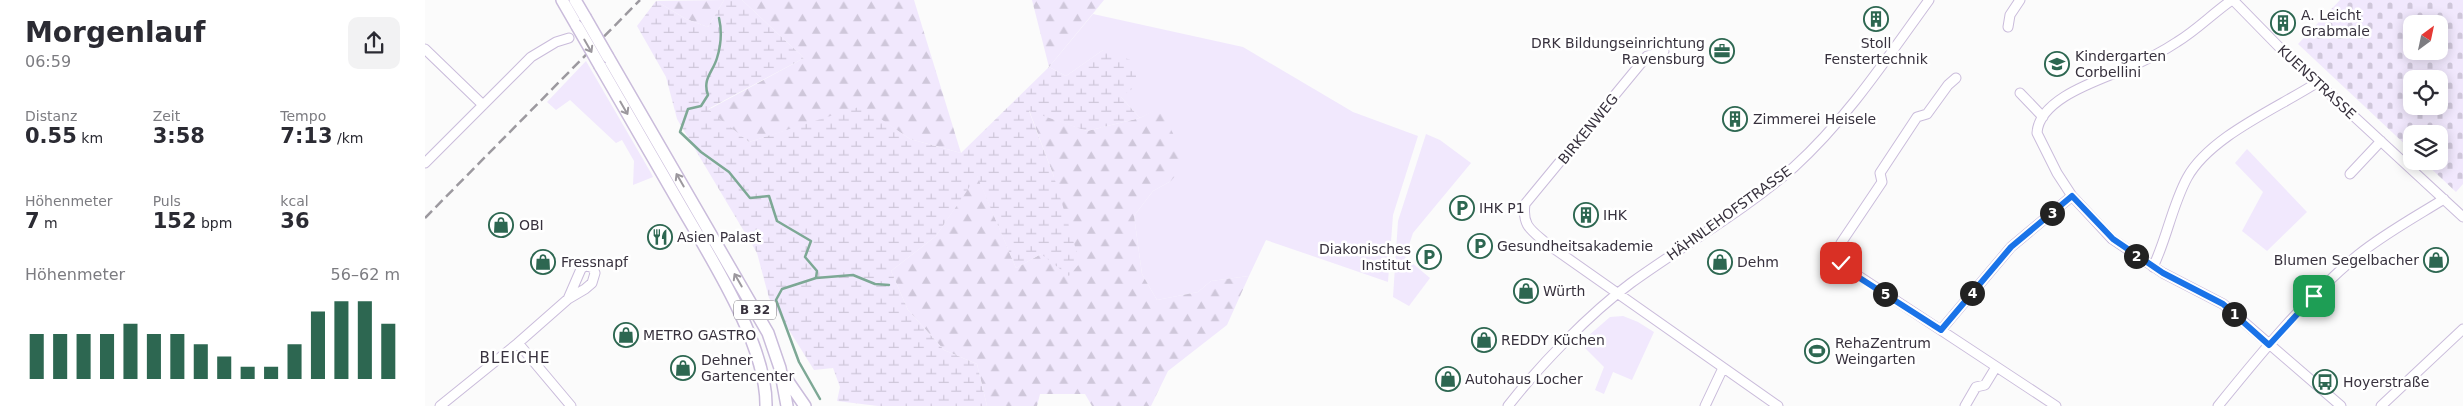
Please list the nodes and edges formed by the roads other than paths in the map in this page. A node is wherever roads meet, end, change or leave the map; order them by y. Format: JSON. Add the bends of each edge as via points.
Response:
{"nodes":[{"id":1,"x":562,"y":0,"type":"edge"},
{"id":2,"x":575,"y":0,"type":"edge"},
{"id":3,"x":1929,"y":0,"type":"edge"},
{"id":4,"x":2020,"y":0,"type":"edge"},
{"id":5,"x":2233,"y":0,"type":"edge"},
{"id":6,"x":2008,"y":27,"type":"dead end"},
{"id":7,"x":569,"y":38,"type":"dead end"},
{"id":8,"x":425,"y":48,"type":"edge"},
{"id":9,"x":1664,"y":51,"type":"dead end"},
{"id":10,"x":1956,"y":78,"type":"dead end"},
{"id":11,"x":2318,"y":82,"type":"junction"},
{"id":12,"x":2020,"y":93,"type":"dead end"},
{"id":13,"x":483,"y":105,"type":"junction"},
{"id":14,"x":2043,"y":116,"type":"junction"},
{"id":15,"x":2381,"y":141,"type":"junction"},
{"id":16,"x":425,"y":163,"type":"edge"},
{"id":17,"x":2351,"y":174,"type":"dead end"},
{"id":18,"x":2072,"y":196,"type":"junction"},
{"id":19,"x":2444,"y":199,"type":"junction"},
{"id":20,"x":2463,"y":217,"type":"edge"},
{"id":21,"x":2153,"y":267,"type":"junction"},
{"id":22,"x":1619,"y":292,"type":"junction"},
{"id":23,"x":568,"y":298,"type":"dead end"},
{"id":24,"x":2463,"y":329,"type":"edge"},
{"id":25,"x":1941,"y":330,"type":"junction"},
{"id":26,"x":518,"y":343,"type":"junction"},
{"id":27,"x":2269,"y":345,"type":"junction"},
{"id":28,"x":1996,"y":367,"type":"junction"},
{"id":29,"x":780,"y":368,"type":"junction"},
{"id":30,"x":1723,"y":368,"type":"junction"},
{"id":31,"x":766,"y":390,"type":"junction"},
{"id":32,"x":440,"y":406,"type":"edge"},
{"id":33,"x":571,"y":406,"type":"edge"},
{"id":34,"x":766,"y":406,"type":"edge"},
{"id":35,"x":775,"y":406,"type":"edge"},
{"id":36,"x":787,"y":406,"type":"edge"},
{"id":37,"x":805,"y":406,"type":"edge"},
{"id":38,"x":1508,"y":406,"type":"edge"},
{"id":39,"x":1705,"y":406,"type":"edge"},
{"id":40,"x":1778,"y":406,"type":"edge"},
{"id":41,"x":1965,"y":406,"type":"edge"},
{"id":42,"x":2056,"y":406,"type":"edge"},
{"id":43,"x":2218,"y":406,"type":"edge"},
{"id":44,"x":2341,"y":406,"type":"edge"},
{"id":45,"x":2381,"y":406,"type":"edge"}],
"edges":[{"from":1,"to":31,"type":"main road","number":"B 32","one_way":true,"bridge":true,"via":[[736,307],[757,357]]},
{"from":29,"to":2,"type":"main road","number":"B 32","one_way":true,"bridge":true,"via":[[768,333]]},
{"from":3,"to":22,"type":"street","name":"HÄHNLEHOFSTRASSE","via":[[1847,111],[1793,167],[1744,206]]},
{"from":4,"to":6,"type":"street","via":[[2010,15]]},
{"from":5,"to":11,"type":"street","name":"KUENSTRASSE"},
{"from":5,"to":14,"type":"street","via":[[2177,42],[2142,62],[2068,94]]},
{"from":7,"to":13,"type":"street","via":[[531,57]]},
{"from":8,"to":13,"type":"street"},
{"from":9,"to":22,"type":"street","name":"BIRKENWEG","via":[[1647,56],[1525,204],[1523,218],[1529,228]]},
{"from":10,"to":25,"type":"street","via":[[1927,114],[1917,117],[1879,173],[1882,182],[1839,250],[1841,266]]},
{"from":11,"to":15,"type":"street","name":"KUENSTRASSE"},
{"from":11,"to":21,"type":"street","via":[[2222,141],[2203,157],[2181,191]]},
{"from":12,"to":14,"type":"street"},
{"from":13,"to":16,"type":"street"},
{"from":14,"to":18,"type":"street","via":[[2037,126],[2039,138]]},
{"from":15,"to":17,"type":"street"},
{"from":15,"to":19,"type":"street","name":"KUENSTRASSE"},
{"from":18,"to":21,"type":"street","via":[[2113,239]]},
{"from":18,"to":25,"type":"street","via":[[2011,247]]},
{"from":19,"to":20,"type":"street","name":"KUENSTRASSE"},
{"from":19,"to":27,"type":"street","via":[[2359,255],[2314,296]]},
{"from":21,"to":27,"type":"street","via":[[2223,304]]},
{"from":22,"to":30,"type":"street"},
{"from":22,"to":38,"type":"street","name":"HÄHNLEHOFSTRASSE","via":[[1549,358]]},
{"from":23,"to":26,"type":"street"},
{"from":24,"to":45,"type":"street"},
{"from":25,"to":28,"type":"street"},
{"from":26,"to":32,"type":"street"},
{"from":26,"to":33,"type":"street"},
{"from":27,"to":43,"type":"street"},
{"from":27,"to":44,"type":"street"},
{"from":28,"to":41,"type":"street"},
{"from":28,"to":42,"type":"street"},
{"from":29,"to":36,"type":"main road","number":"B 32"},
{"from":29,"to":37,"type":"main road"},
{"from":30,"to":39,"type":"street"},
{"from":30,"to":40,"type":"street"},
{"from":31,"to":34,"type":"main road","number":"B 32"},
{"from":31,"to":35,"type":"main road"}]}
